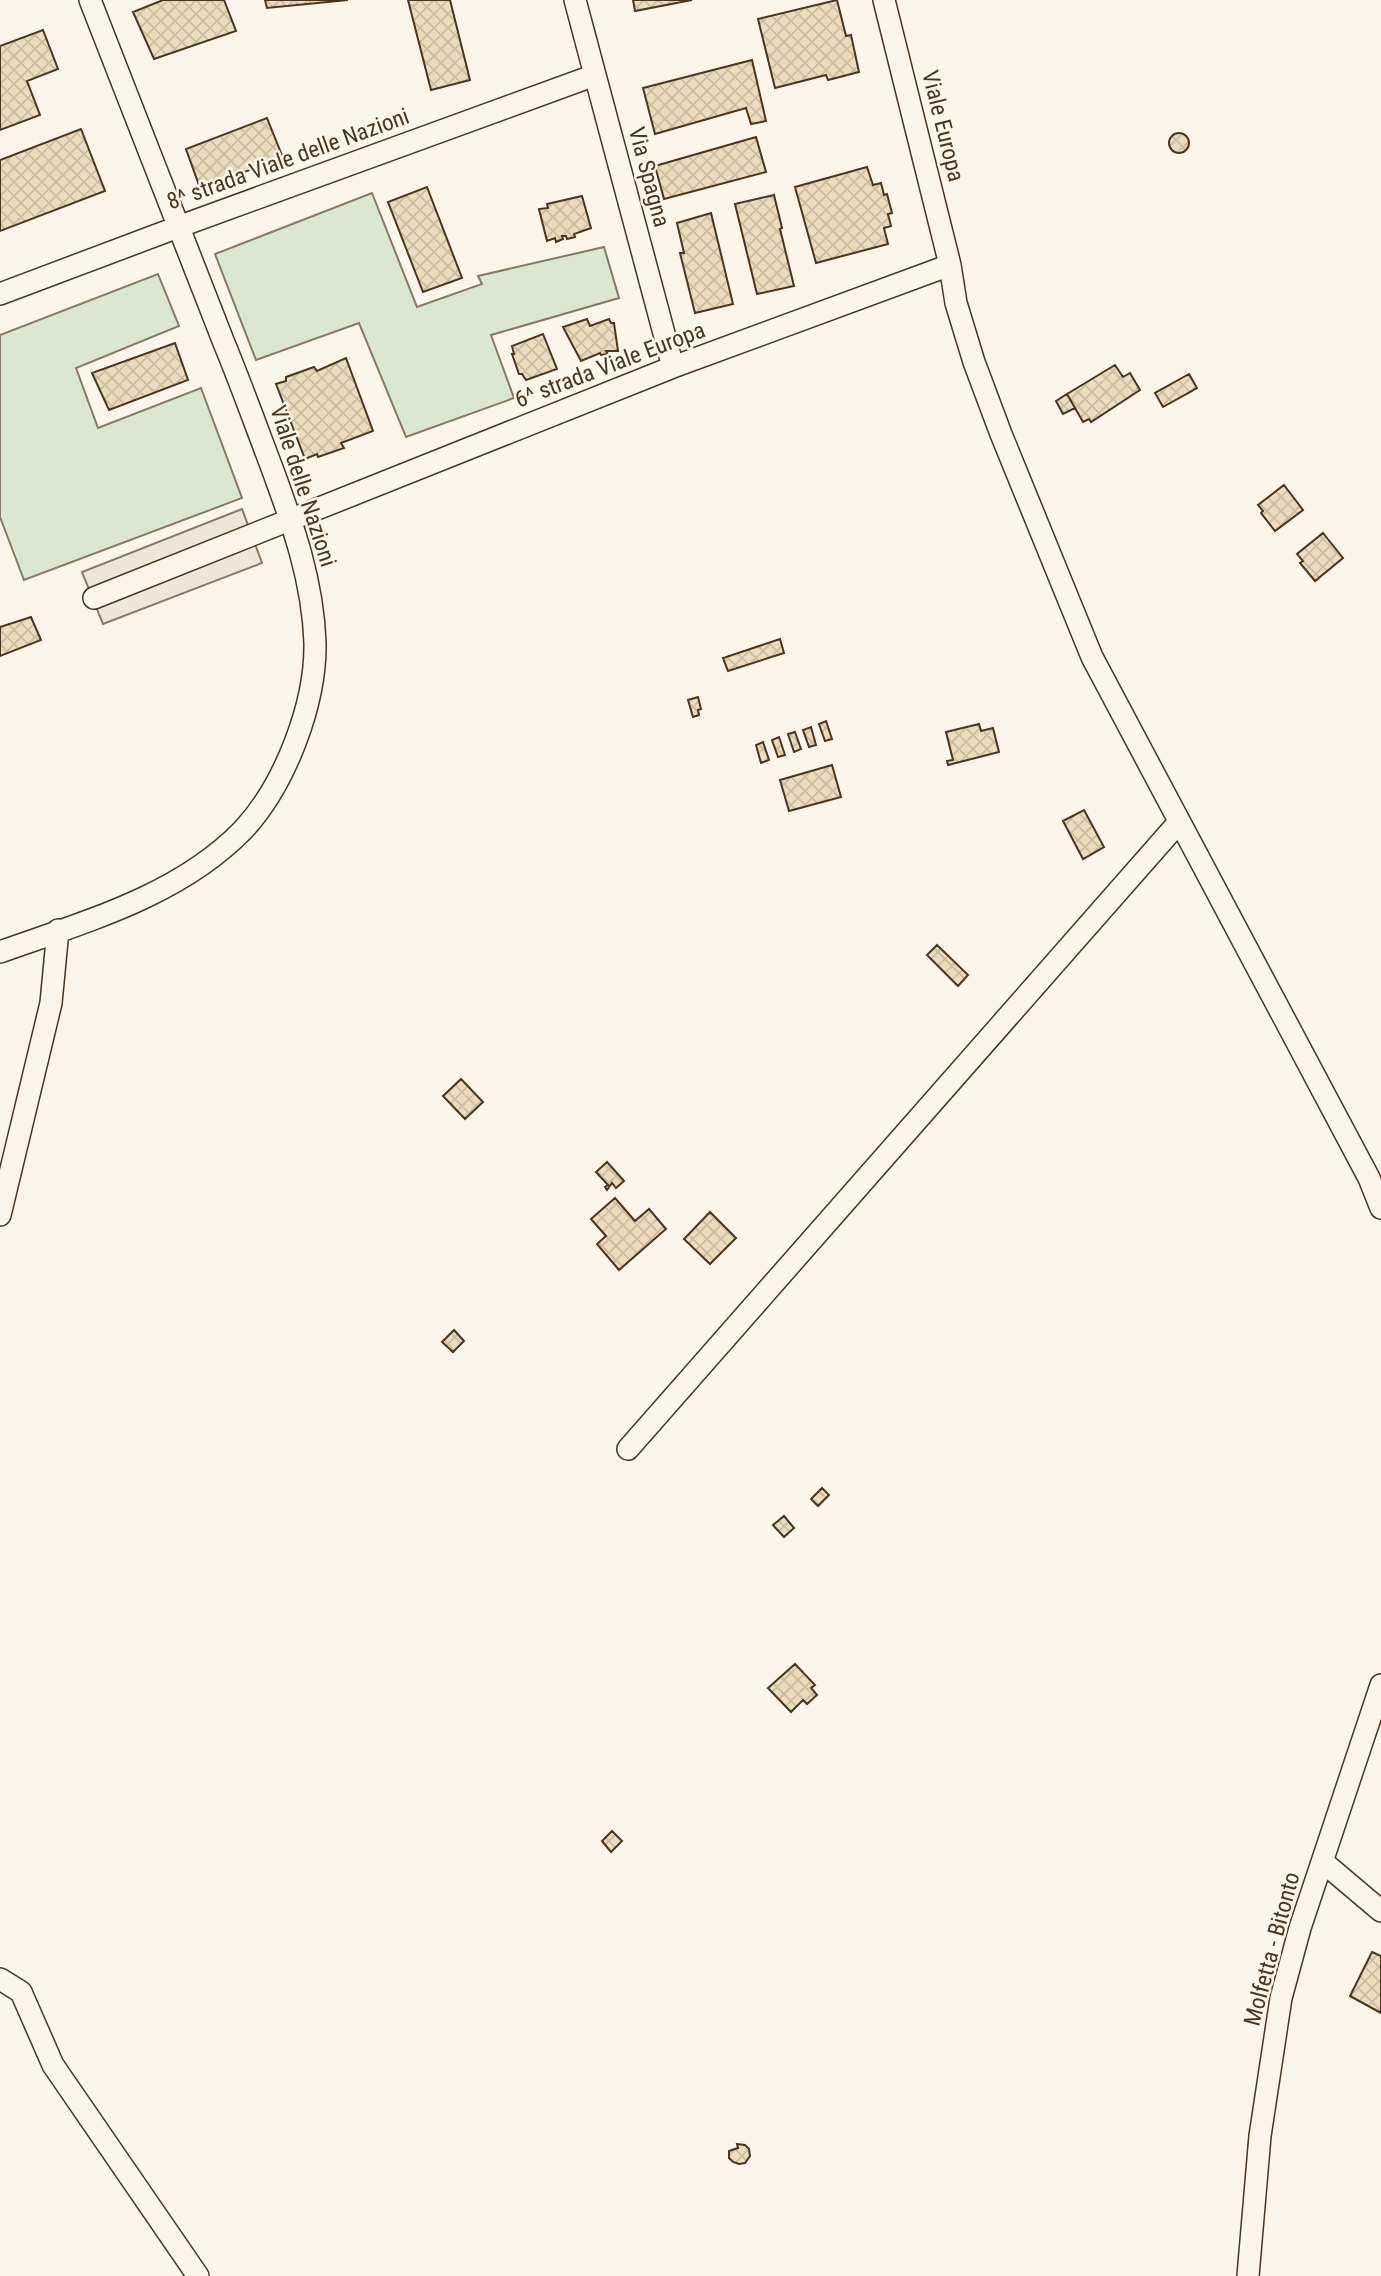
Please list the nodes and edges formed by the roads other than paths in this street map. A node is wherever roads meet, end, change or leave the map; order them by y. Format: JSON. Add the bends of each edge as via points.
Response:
{"nodes":[{"id":1,"x":90,"y":0,"type":"edge"},
{"id":2,"x":575,"y":0,"type":"edge"},
{"id":3,"x":884,"y":0,"type":"edge"},
{"id":4,"x":595,"y":75,"type":"junction"},
{"id":5,"x":178,"y":227,"type":"junction"},
{"id":6,"x":950,"y":265,"type":"junction"},
{"id":7,"x":0,"y":294,"type":"edge"},
{"id":8,"x":673,"y":367,"type":"junction"},
{"id":9,"x":291,"y":519,"type":"junction"},
{"id":10,"x":94,"y":598,"type":"dead end"},
{"id":11,"x":1178,"y":822,"type":"junction"},
{"id":12,"x":58,"y":930,"type":"junction"},
{"id":13,"x":0,"y":952,"type":"edge"},
{"id":14,"x":1375,"y":1183,"type":"edge"},
{"id":15,"x":1381,"y":1208,"type":"edge"},
{"id":16,"x":0,"y":1215,"type":"edge"},
{"id":17,"x":628,"y":1449,"type":"dead end"},
{"id":18,"x":1381,"y":1685,"type":"edge"},
{"id":19,"x":1323,"y":1862,"type":"junction"},
{"id":20,"x":1381,"y":1911,"type":"edge"},
{"id":21,"x":0,"y":1979,"type":"edge"},
{"id":22,"x":198,"y":2276,"type":"edge"},
{"id":23,"x":1248,"y":2276,"type":"edge"}],
"edges":[{"from":1,"to":5,"type":"street","name":"Viale delle Nazioni"},
{"from":2,"to":4,"type":"street","name":"Via Spagna"},
{"from":3,"to":6,"type":"street","name":"Viale Europa"},
{"from":4,"to":5,"type":"street","name":"8^ strada Viale delle Nazioni"},
{"from":4,"to":8,"type":"street","name":"Via Spagna"},
{"from":5,"to":7,"type":"street","name":"8^ strada Viale delle Nazioni"},
{"from":5,"to":9,"type":"street","name":"Viale delle Nazioni"},
{"from":6,"to":8,"type":"street","name":"6^ strada Viale Europa"},
{"from":6,"to":11,"type":"street","name":"Viale Europa","via":[[974,362],[1070,607]]},
{"from":8,"to":9,"type":"street","name":"6^ strada Viale Europa"},
{"from":9,"to":10,"type":"street","name":"6^ strada Viale Europa"},
{"from":9,"to":12,"type":"street","name":"Viale delle Nazioni","via":[[311,595],[315,645],[303,718],[268,798],[243,830],[170,885]]},
{"from":11,"to":14,"type":"street","name":"Viale Europa"},
{"from":11,"to":17,"type":"street"},
{"from":12,"to":13,"type":"street","name":"Viale delle Nazioni"},
{"from":12,"to":16,"type":"street","via":[[51,1003]]},
{"from":14,"to":15,"type":"street"},
{"from":18,"to":19,"type":"street","name":"Molfetta - Bitonto"},
{"from":19,"to":20,"type":"street"},
{"from":19,"to":23,"type":"street","name":"Molfetta - Bitonto","via":[[1282,1998],[1260,2136]]},
{"from":21,"to":22,"type":"street","via":[[21,1992],[53,2065]]}]}
